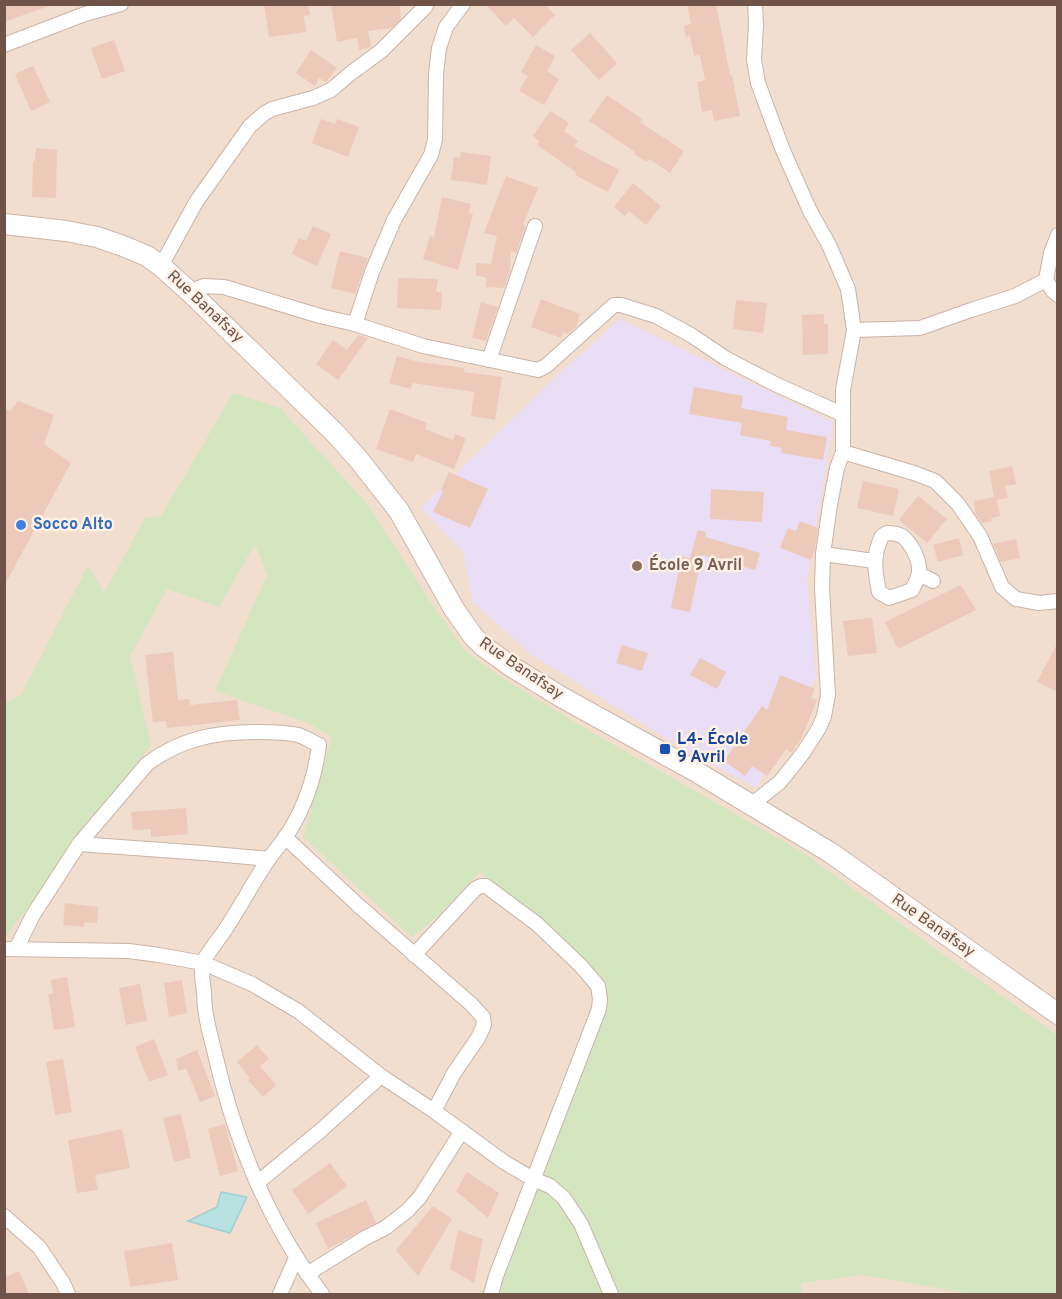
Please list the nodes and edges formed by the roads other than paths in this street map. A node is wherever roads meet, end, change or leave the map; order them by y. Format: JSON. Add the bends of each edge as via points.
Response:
{"nodes":[{"id":1,"x":120,"y":4,"type":"edge"},
{"id":2,"x":463,"y":4,"type":"edge"},
{"id":3,"x":754,"y":4,"type":"edge"},
{"id":4,"x":426,"y":6,"type":"dead end"},
{"id":5,"x":82,"y":9,"type":"edge"},
{"id":6,"x":4,"y":45,"type":"edge"},
{"id":7,"x":4,"y":224,"type":"edge"},
{"id":8,"x":534,"y":226,"type":"dead end"},
{"id":9,"x":1058,"y":235,"type":"edge"},
{"id":10,"x":161,"y":266,"type":"junction"},
{"id":11,"x":1046,"y":280,"type":"junction"},
{"id":12,"x":191,"y":293,"type":"junction"},
{"id":13,"x":1058,"y":295,"type":"edge"},
{"id":14,"x":355,"y":324,"type":"junction"},
{"id":15,"x":854,"y":330,"type":"junction"},
{"id":16,"x":489,"y":360,"type":"junction"},
{"id":17,"x":842,"y":414,"type":"junction"},
{"id":18,"x":843,"y":452,"type":"junction"},
{"id":19,"x":823,"y":554,"type":"junction"},
{"id":20,"x":874,"y":561,"type":"junction"},
{"id":21,"x":919,"y":574,"type":"junction"},
{"id":22,"x":933,"y":580,"type":"dead end"},
{"id":23,"x":1058,"y":601,"type":"edge"},
{"id":24,"x":751,"y":805,"type":"junction"},
{"id":25,"x":285,"y":837,"type":"junction"},
{"id":26,"x":79,"y":844,"type":"junction"},
{"id":27,"x":269,"y":859,"type":"junction"},
{"id":28,"x":10,"y":949,"type":"edge"},
{"id":29,"x":414,"y":954,"type":"junction"},
{"id":30,"x":202,"y":963,"type":"junction"},
{"id":31,"x":1058,"y":1014,"type":"edge"},
{"id":32,"x":381,"y":1076,"type":"junction"},
{"id":33,"x":434,"y":1111,"type":"junction"},
{"id":34,"x":462,"y":1131,"type":"junction"},
{"id":35,"x":533,"y":1179,"type":"junction"},
{"id":36,"x":257,"y":1183,"type":"junction"},
{"id":37,"x":4,"y":1216,"type":"edge"},
{"id":38,"x":296,"y":1257,"type":"junction"},
{"id":39,"x":307,"y":1274,"type":"junction"},
{"id":40,"x":68,"y":1294,"type":"edge"},
{"id":41,"x":280,"y":1294,"type":"edge"},
{"id":42,"x":322,"y":1294,"type":"edge"},
{"id":43,"x":490,"y":1294,"type":"edge"},
{"id":44,"x":611,"y":1294,"type":"edge"}],
"edges":[{"from":1,"to":5,"type":"street"},
{"from":2,"to":14,"type":"street","via":[[446,27],[439,48],[431,155],[394,220]]},
{"from":3,"to":15,"type":"street","via":[[758,82],[782,148],[848,289]]},
{"from":4,"to":10,"type":"street","via":[[381,51],[331,90],[265,112],[250,126],[196,202]]},
{"from":5,"to":6,"type":"street"},
{"from":7,"to":10,"type":"main road","name":"Rue Banafsay","via":[[97,237],[147,256]]},
{"from":8,"to":16,"type":"street"},
{"from":9,"to":11,"type":"street"},
{"from":10,"to":12,"type":"main road","name":"Rue Banafsay"},
{"from":11,"to":13,"type":"street"},
{"from":11,"to":15,"type":"street","via":[[1015,296],[920,328]]},
{"from":12,"to":14,"type":"street","via":[[204,286],[224,287]]},
{"from":12,"to":24,"type":"main road","name":"Rue Banafsay","via":[[359,460],[399,512],[454,609],[483,646],[553,692]]},
{"from":14,"to":16,"type":"street","via":[[423,346]]},
{"from":15,"to":17,"type":"street"},
{"from":16,"to":17,"type":"street","via":[[541,369],[617,305],[656,316],[725,358]]},
{"from":17,"to":18,"type":"street"},
{"from":18,"to":19,"type":"street"},
{"from":18,"to":23,"type":"street","via":[[935,481],[958,504],[980,536],[1002,587],[1016,599]]},
{"from":19,"to":20,"type":"street"},
{"from":19,"to":24,"type":"street","via":[[828,695],[824,716],[803,753],[780,782]]},
{"from":20,"to":21,"type":"street","via":[[879,592],[889,598],[912,590]]},
{"from":20,"to":21,"type":"street","via":[[882,536],[894,533],[909,543]]},
{"from":21,"to":22,"type":"street"},
{"from":24,"to":31,"type":"main road","name":"Rue Banafsay","via":[[831,853]]},
{"from":25,"to":26,"type":"street","via":[[306,798],[319,745],[290,734],[236,732],[198,738],[157,756]]},
{"from":25,"to":27,"type":"street"},
{"from":25,"to":29,"type":"street"},
{"from":26,"to":27,"type":"street"},
{"from":26,"to":28,"type":"street"},
{"from":27,"to":30,"type":"street"},
{"from":28,"to":30,"type":"street","via":[[129,951]]},
{"from":29,"to":33,"type":"street","via":[[471,1004],[484,1022]]},
{"from":29,"to":35,"type":"street","via":[[475,889],[486,886],[537,924],[598,986],[599,1008]]},
{"from":30,"to":32,"type":"street","via":[[252,984],[298,1011]]},
{"from":30,"to":36,"type":"street","via":[[204,1001],[218,1067],[236,1131]]},
{"from":32,"to":33,"type":"street"},
{"from":32,"to":36,"type":"street"},
{"from":33,"to":34,"type":"street"},
{"from":34,"to":35,"type":"street"},
{"from":34,"to":39,"type":"street","via":[[407,1211]]},
{"from":35,"to":43,"type":"street"},
{"from":35,"to":44,"type":"street","via":[[564,1198],[581,1224]]},
{"from":36,"to":38,"type":"street"},
{"from":37,"to":40,"type":"street","via":[[39,1247]]},
{"from":38,"to":39,"type":"street"},
{"from":38,"to":41,"type":"street"},
{"from":39,"to":42,"type":"street"}]}
